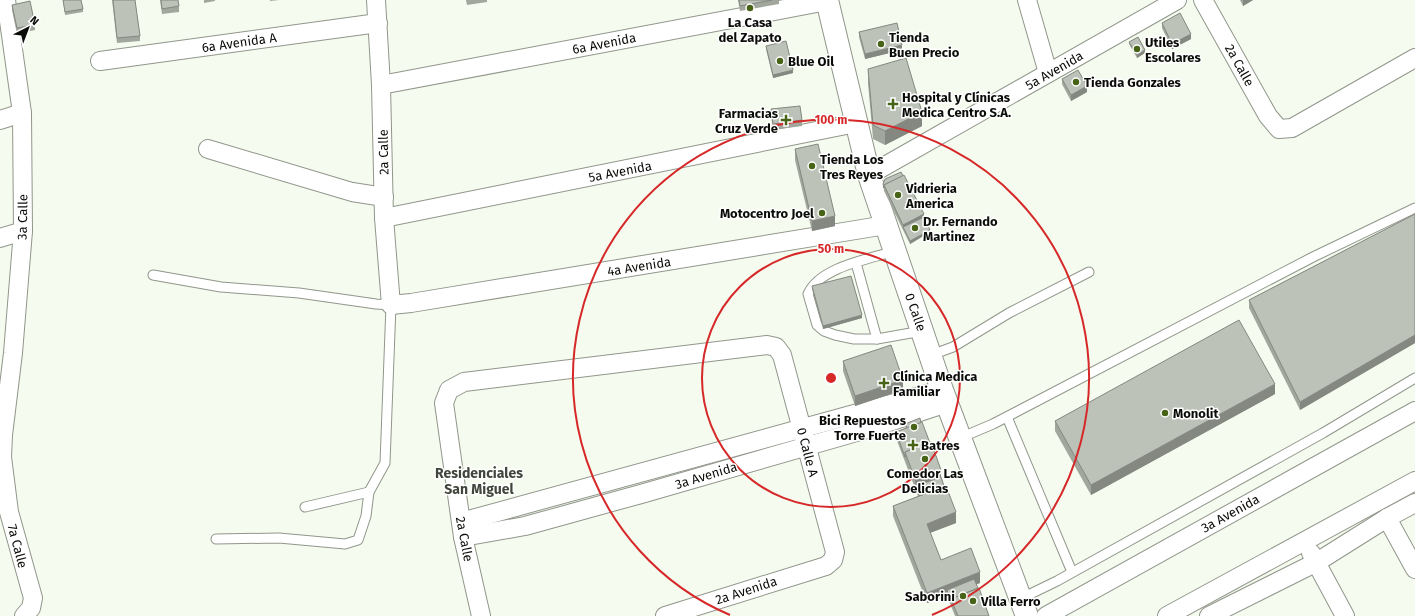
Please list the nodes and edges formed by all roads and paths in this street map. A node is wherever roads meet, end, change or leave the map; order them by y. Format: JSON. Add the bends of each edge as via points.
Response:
{"nodes":[{"id":1,"x":6,"y":0,"type":"edge"},
{"id":2,"x":376,"y":0,"type":"edge"},
{"id":3,"x":1027,"y":0,"type":"edge"},
{"id":4,"x":1177,"y":0,"type":"edge"},
{"id":5,"x":1203,"y":0,"type":"edge"},
{"id":6,"x":827,"y":1,"type":"edge"},
{"id":7,"x":378,"y":23,"type":"junction"},
{"id":8,"x":1415,"y":58,"type":"edge"},
{"id":9,"x":100,"y":62,"type":"dead end"},
{"id":10,"x":1048,"y":73,"type":"junction"},
{"id":11,"x":381,"y":85,"type":"junction"},
{"id":12,"x":22,"y":113,"type":"junction"},
{"id":13,"x":0,"y":120,"type":"edge"},
{"id":14,"x":856,"y":122,"type":"junction"},
{"id":15,"x":208,"y":149,"type":"dead end"},
{"id":16,"x":869,"y":175,"type":"junction"},
{"id":17,"x":384,"y":197,"type":"junction"},
{"id":18,"x":1415,"y":208,"type":"edge"},
{"id":19,"x":384,"y":218,"type":"junction"},
{"id":20,"x":886,"y":224,"type":"junction"},
{"id":21,"x":23,"y":231,"type":"junction"},
{"id":22,"x":0,"y":238,"type":"edge"},
{"id":23,"x":895,"y":251,"type":"junction"},
{"id":24,"x":856,"y":263,"type":"junction"},
{"id":25,"x":1089,"y":272,"type":"dead end"},
{"id":26,"x":153,"y":275,"type":"dead end"},
{"id":27,"x":391,"y":305,"type":"junction"},
{"id":28,"x":922,"y":331,"type":"junction"},
{"id":29,"x":877,"y":340,"type":"junction"},
{"id":30,"x":7,"y":355,"type":"edge"},
{"id":31,"x":931,"y":355,"type":"junction"},
{"id":32,"x":1415,"y":378,"type":"edge"},
{"id":33,"x":449,"y":390,"type":"joint"},
{"id":34,"x":944,"y":397,"type":"junction"},
{"id":35,"x":1415,"y":411,"type":"edge"},
{"id":36,"x":1007,"y":417,"type":"junction"},
{"id":37,"x":1,"y":436,"type":"edge"},
{"id":38,"x":804,"y":438,"type":"junction"},
{"id":39,"x":960,"y":438,"type":"junction"},
{"id":40,"x":635,"y":475,"type":"junction"},
{"id":41,"x":1415,"y":481,"type":"edge"},
{"id":42,"x":369,"y":492,"type":"junction"},
{"id":43,"x":641,"y":494,"type":"junction"},
{"id":44,"x":1415,"y":503,"type":"edge"},
{"id":45,"x":305,"y":507,"type":"dead end"},
{"id":46,"x":5,"y":514,"type":"edge"},
{"id":47,"x":1387,"y":518,"type":"junction"},
{"id":48,"x":462,"y":529,"type":"junction"},
{"id":49,"x":216,"y":539,"type":"dead end"},
{"id":50,"x":1304,"y":542,"type":"junction"},
{"id":51,"x":1317,"y":562,"type":"junction"},
{"id":52,"x":826,"y":566,"type":"joint"},
{"id":53,"x":1415,"y":569,"type":"edge"},
{"id":54,"x":1072,"y":572,"type":"junction"},
{"id":55,"x":1024,"y":607,"type":"edge"},
{"id":56,"x":28,"y":612,"type":"edge"},
{"id":57,"x":1218,"y":614,"type":"edge"},
{"id":58,"x":480,"y":616,"type":"edge"},
{"id":59,"x":665,"y":616,"type":"edge"},
{"id":60,"x":1046,"y":616,"type":"edge"},
{"id":61,"x":1167,"y":616,"type":"edge"},
{"id":62,"x":1345,"y":616,"type":"edge"}],
"edges":[{"from":1,"to":12,"type":"street","name":"3a Calle"},
{"from":2,"to":7,"type":"street","name":"2a Calle"},
{"from":3,"to":10,"type":"street"},
{"from":4,"to":10,"type":"street","name":"5a Avenida"},
{"from":5,"to":8,"type":"street","name":"2a Calle","via":[[1268,116],[1279,129],[1292,128]]},
{"from":6,"to":11,"type":"street","name":"6a Avenida"},
{"from":6,"to":14,"type":"main road","name":"0 Calle"},
{"from":7,"to":9,"type":"street","name":"6a Avenida A"},
{"from":7,"to":11,"type":"street","name":"2a Calle"},
{"from":10,"to":16,"type":"street","name":"5a Avenida"},
{"from":11,"to":17,"type":"street","name":"2a Calle"},
{"from":12,"to":13,"type":"street"},
{"from":12,"to":21,"type":"street","name":"3a Calle"},
{"from":14,"to":16,"type":"main road","name":"0 Calle"},
{"from":14,"to":19,"type":"street","name":"5a Avenida"},
{"from":15,"to":17,"type":"street","via":[[352,192]]},
{"from":16,"to":20,"type":"main road","name":"0 Calle"},
{"from":17,"to":19,"type":"street","name":"2a Calle"},
{"from":18,"to":36,"type":"lane","via":[[1313,257]]},
{"from":19,"to":27,"type":"street","name":"2a Calle"},
{"from":20,"to":23,"type":"main road","name":"0 Calle"},
{"from":20,"to":27,"type":"street","name":"4a Avenida"},
{"from":21,"to":22,"type":"street"},
{"from":21,"to":30,"type":"street","name":"3a Calle"},
{"from":23,"to":24,"type":"lane"},
{"from":23,"to":28,"type":"main road","name":"0 Calle"},
{"from":24,"to":29,"type":"lane"},
{"from":24,"to":29,"type":"lane","via":[[820,278],[808,294],[817,325],[824,331],[854,339]]},
{"from":25,"to":31,"type":"lane","via":[[1010,313],[953,348]]},
{"from":26,"to":27,"type":"lane","via":[[222,287],[299,292]]},
{"from":27,"to":42,"type":"lane","via":[[385,464]]},
{"from":28,"to":29,"type":"lane"},
{"from":28,"to":31,"type":"main road","name":"0 Calle"},
{"from":30,"to":37,"type":"street","name":"3a Calle"},
{"from":31,"to":34,"type":"main road","name":"0 Calle"},
{"from":32,"to":54,"type":"lane","via":[[1324,433]]},
{"from":33,"to":38,"type":"street","name":"0 Calle A","via":[[464,382],[767,345],[776,347],[782,355]]},
{"from":33,"to":48,"type":"street","name":"2a Calle","via":[[444,403]]},
{"from":34,"to":38,"type":"street","name":"3a Avenida"},
{"from":34,"to":39,"type":"main road","name":"0 Calle"},
{"from":35,"to":60,"type":"street","name":"3a Avenida"},
{"from":36,"to":39,"type":"lane"},
{"from":36,"to":54,"type":"lane"},
{"from":37,"to":46,"type":"street","name":"7a Calle"},
{"from":38,"to":40,"type":"street","name":"3a Avenida"},
{"from":38,"to":43,"type":"street","name":"3a Avenida"},
{"from":38,"to":52,"type":"street","name":"0 Calle A","via":[[835,552],[833,560]]},
{"from":39,"to":55,"type":"main road","name":"0 Calle"},
{"from":40,"to":43,"type":"street"},
{"from":40,"to":48,"type":"street","name":"3a Avenida"},
{"from":41,"to":50,"type":"street"},
{"from":42,"to":45,"type":"lane"},
{"from":42,"to":49,"type":"lane","via":[[366,516],[358,540],[345,544],[279,538]]},
{"from":43,"to":48,"type":"street","name":"3a Avenida","via":[[525,526]]},
{"from":44,"to":47,"type":"street"},
{"from":46,"to":56,"type":"street","name":"7a Calle","via":[[33,598]]},
{"from":47,"to":51,"type":"street"},
{"from":47,"to":53,"type":"street"},
{"from":48,"to":58,"type":"street","name":"2a Calle"},
{"from":50,"to":51,"type":"street"},
{"from":50,"to":61,"type":"street"},
{"from":51,"to":57,"type":"street"},
{"from":51,"to":62,"type":"street"},
{"from":52,"to":59,"type":"street","name":"2a Avenida"},
{"from":54,"to":55,"type":"lane"}]}
